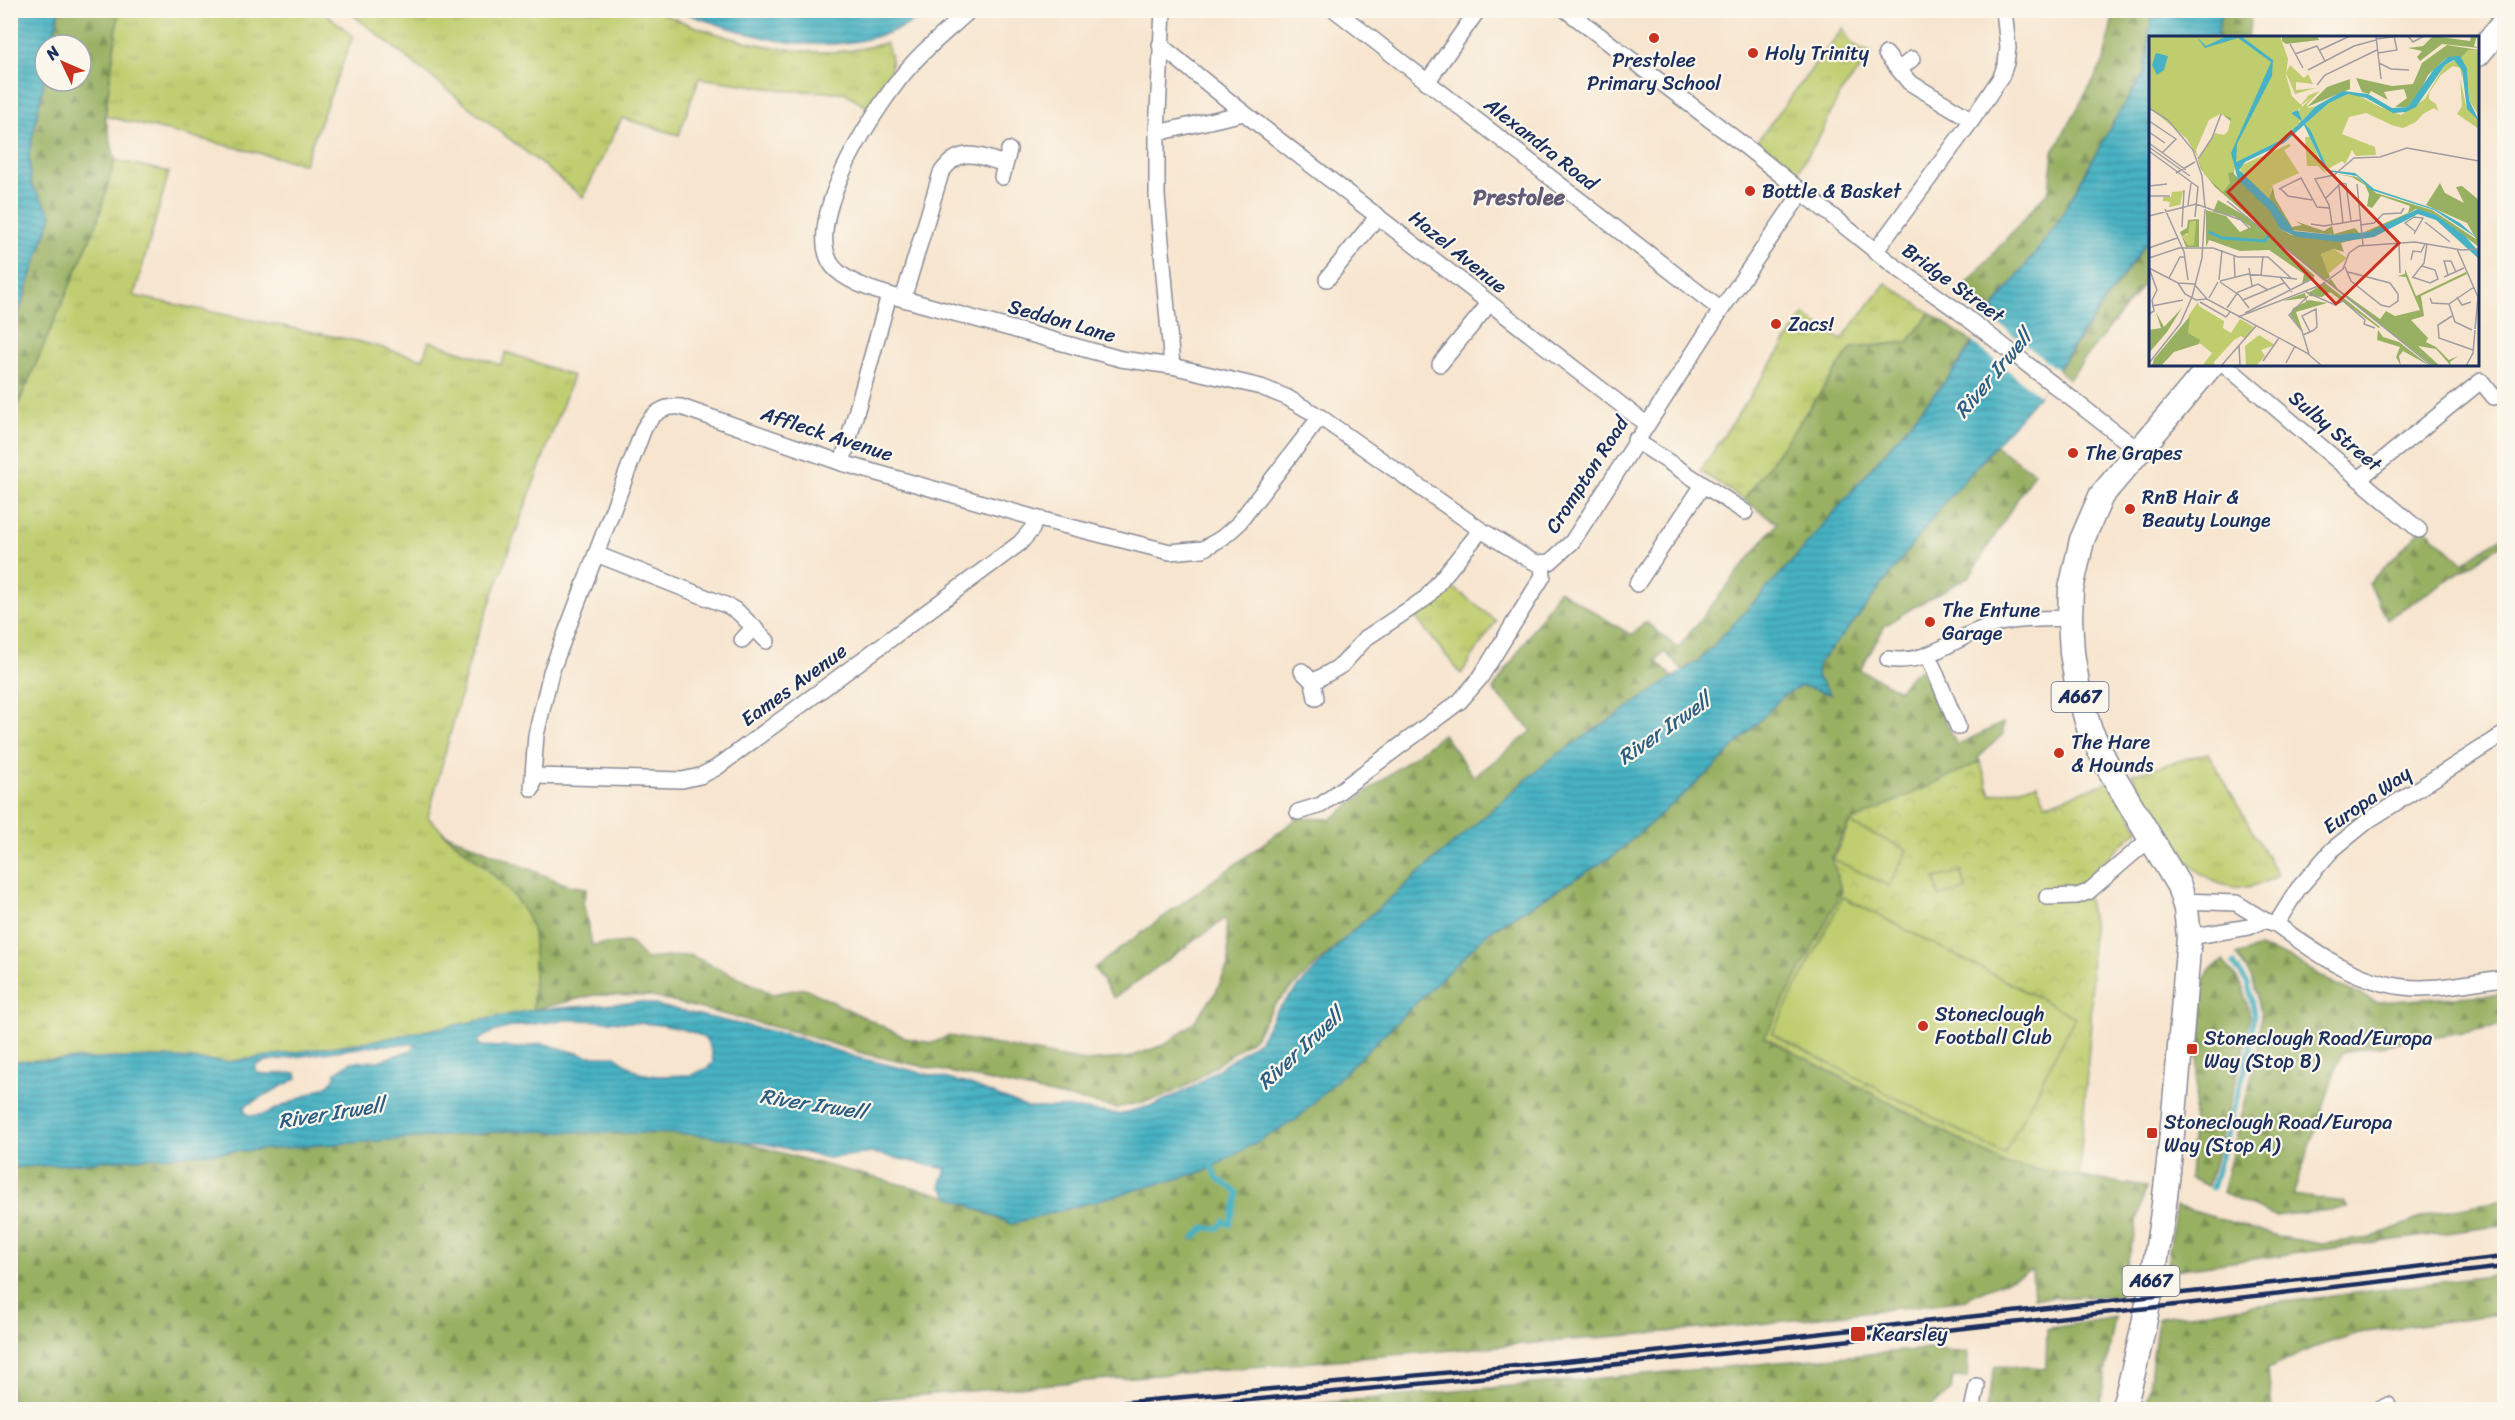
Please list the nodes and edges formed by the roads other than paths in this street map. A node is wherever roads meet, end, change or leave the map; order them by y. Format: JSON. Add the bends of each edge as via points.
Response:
{"nodes":[{"id":1,"x":970,"y":10,"type":"edge"},
{"id":2,"x":1163,"y":10,"type":"edge"},
{"id":3,"x":1335,"y":10,"type":"edge"},
{"id":4,"x":1478,"y":10,"type":"edge"},
{"id":5,"x":1566,"y":10,"type":"edge"},
{"id":6,"x":2004,"y":10,"type":"edge"},
{"id":7,"x":2505,"y":23,"type":"edge"},
{"id":8,"x":1160,"y":45,"type":"junction"},
{"id":9,"x":2479,"y":53,"type":"edge"},
{"id":10,"x":1886,"y":54,"type":"dead end"},
{"id":11,"x":1912,"y":59,"type":"dead end"},
{"id":12,"x":1899,"y":70,"type":"junction"},
{"id":13,"x":1427,"y":82,"type":"junction"},
{"id":14,"x":1244,"y":113,"type":"junction"},
{"id":15,"x":1972,"y":120,"type":"junction"},
{"id":16,"x":1157,"y":133,"type":"junction"},
{"id":17,"x":1005,"y":164,"type":"dead end"},
{"id":18,"x":1802,"y":192,"type":"junction"},
{"id":19,"x":1378,"y":216,"type":"junction"},
{"id":20,"x":1875,"y":252,"type":"junction"},
{"id":21,"x":1327,"y":279,"type":"dead end"},
{"id":22,"x":896,"y":297,"type":"junction"},
{"id":23,"x":1489,"y":304,"type":"junction"},
{"id":24,"x":1721,"y":310,"type":"junction"},
{"id":25,"x":1440,"y":364,"type":"dead end"},
{"id":26,"x":1172,"y":366,"type":"junction"},
{"id":27,"x":2210,"y":366,"type":"edge"},
{"id":28,"x":2226,"y":366,"type":"edge"},
{"id":29,"x":2494,"y":397,"type":"dead end"},
{"id":30,"x":1320,"y":417,"type":"junction"},
{"id":31,"x":1646,"y":424,"type":"junction"},
{"id":32,"x":1635,"y":440,"type":"junction"},
{"id":33,"x":2138,"y":450,"type":"junction"},
{"id":34,"x":842,"y":463,"type":"junction"},
{"id":35,"x":2359,"y":479,"type":"junction"},
{"id":36,"x":1703,"y":485,"type":"junction"},
{"id":37,"x":1745,"y":513,"type":"dead end"},
{"id":38,"x":1035,"y":518,"type":"junction"},
{"id":39,"x":1481,"y":530,"type":"junction"},
{"id":40,"x":2419,"y":530,"type":"dead end"},
{"id":41,"x":596,"y":554,"type":"junction"},
{"id":42,"x":1542,"y":563,"type":"junction"},
{"id":43,"x":1637,"y":584,"type":"dead end"},
{"id":44,"x":2070,"y":618,"type":"junction"},
{"id":45,"x":754,"y":627,"type":"junction"},
{"id":46,"x":742,"y":640,"type":"dead end"},
{"id":47,"x":767,"y":641,"type":"dead end"},
{"id":48,"x":1928,"y":655,"type":"junction"},
{"id":49,"x":1888,"y":659,"type":"dead end"},
{"id":50,"x":1302,"y":670,"type":"dead end"},
{"id":51,"x":1314,"y":682,"type":"junction"},
{"id":52,"x":1316,"y":698,"type":"dead end"},
{"id":53,"x":1958,"y":727,"type":"dead end"},
{"id":54,"x":2505,"y":734,"type":"edge"},
{"id":55,"x":533,"y":782,"type":"joint"},
{"id":56,"x":1298,"y":812,"type":"dead end"},
{"id":57,"x":2152,"y":837,"type":"junction"},
{"id":58,"x":2048,"y":897,"type":"dead end"},
{"id":59,"x":2183,"y":901,"type":"junction"},
{"id":60,"x":2270,"y":922,"type":"junction"},
{"id":61,"x":2189,"y":937,"type":"junction"},
{"id":62,"x":2505,"y":978,"type":"edge"},
{"id":63,"x":1977,"y":1386,"type":"dead end"},
{"id":64,"x":1972,"y":1410,"type":"edge"},
{"id":65,"x":2123,"y":1410,"type":"edge"}],
"edges":[{"from":1,"to":22,"type":"street","name":"Seddon Lane","via":[[902,76],[857,143],[831,203],[825,238],[829,261],[866,288]]},
{"from":2,"to":8,"type":"street"},
{"from":3,"to":13,"type":"street","name":"Alexandra Road"},
{"from":4,"to":13,"type":"street"},
{"from":5,"to":18,"type":"street","name":"Bridge Street"},
{"from":6,"to":15,"type":"street","via":[[2006,63]]},
{"from":7,"to":9,"type":"main road"},
{"from":8,"to":14,"type":"street","name":"Hazel Avenue"},
{"from":8,"to":16,"type":"street"},
{"from":10,"to":12,"type":"street"},
{"from":11,"to":12,"type":"street"},
{"from":12,"to":15,"type":"street","via":[[1909,82]]},
{"from":13,"to":24,"type":"street","name":"Alexandra Road"},
{"from":14,"to":16,"type":"street"},
{"from":14,"to":19,"type":"street","name":"Hazel Avenue"},
{"from":15,"to":20,"type":"street"},
{"from":16,"to":26,"type":"street","via":[[1157,196]]},
{"from":17,"to":22,"type":"street","via":[[970,154],[947,164],[940,173]]},
{"from":18,"to":20,"type":"street","name":"Bridge Street"},
{"from":18,"to":24,"type":"street","name":"Crompton Road"},
{"from":19,"to":21,"type":"street"},
{"from":19,"to":23,"type":"street","name":"Hazel Avenue"},
{"from":20,"to":33,"type":"street","name":"Bridge Street"},
{"from":22,"to":26,"type":"street","name":"Seddon Lane","via":[[1121,359]]},
{"from":22,"to":34,"type":"street"},
{"from":23,"to":25,"type":"street"},
{"from":23,"to":31,"type":"street","name":"Hazel Avenue"},
{"from":24,"to":31,"type":"street","name":"Crompton Road"},
{"from":26,"to":30,"type":"street","name":"Seddon Lane","via":[[1261,387]]},
{"from":27,"to":33,"type":"main road","number":"A667"},
{"from":28,"to":35,"type":"street","name":"Sulby Street"},
{"from":29,"to":35,"type":"street","via":[[2481,381]]},
{"from":30,"to":38,"type":"street","name":"Affleck Avenue","via":[[1237,525],[1203,549],[1170,552]]},
{"from":30,"to":39,"type":"street","name":"Seddon Lane"},
{"from":31,"to":32,"type":"street","name":"Crompton Road"},
{"from":32,"to":36,"type":"street"},
{"from":32,"to":42,"type":"street","name":"Crompton Road","via":[[1572,542],[1557,558]]},
{"from":33,"to":44,"type":"main road","number":"A667","via":[[2101,496],[2090,518],[2075,564]]},
{"from":34,"to":38,"type":"street","name":"Affleck Avenue"},
{"from":34,"to":41,"type":"street","name":"Affleck Avenue","via":[[681,407],[660,410],[644,428]]},
{"from":35,"to":40,"type":"street","name":"Sulby Street"},
{"from":36,"to":37,"type":"street"},
{"from":36,"to":43,"type":"street"},
{"from":38,"to":55,"type":"street","name":"Eames Avenue","via":[[1032,529],[1020,543],[716,768],[682,780]]},
{"from":39,"to":42,"type":"street","name":"Seddon Lane","via":[[1530,560]]},
{"from":39,"to":51,"type":"street","via":[[1426,598],[1366,638],[1342,665]]},
{"from":41,"to":45,"type":"street","via":[[728,606]]},
{"from":41,"to":55,"type":"street","name":"Affleck Avenue","via":[[542,702]]},
{"from":42,"to":56,"type":"street","via":[[1543,576],[1480,678],[1460,701],[1321,805]]},
{"from":44,"to":48,"type":"street","via":[[1996,624]]},
{"from":44,"to":57,"type":"main road","number":"A667","via":[[2078,689],[2089,728]]},
{"from":45,"to":46,"type":"street"},
{"from":45,"to":47,"type":"street"},
{"from":48,"to":49,"type":"street","via":[[1905,662]]},
{"from":48,"to":53,"type":"street"},
{"from":50,"to":51,"type":"street"},
{"from":51,"to":52,"type":"street"},
{"from":54,"to":60,"type":"street","name":"Europa Way","via":[[2369,820],[2332,850]]},
{"from":57,"to":58,"type":"street","via":[[2088,892]]},
{"from":57,"to":59,"type":"main road","number":"A667"},
{"from":59,"to":60,"type":"street","via":[[2236,903]]},
{"from":59,"to":61,"type":"main road","number":"A667"},
{"from":60,"to":61,"type":"street"},
{"from":60,"to":62,"type":"street","via":[[2340,968],[2394,986],[2422,988]]},
{"from":61,"to":65,"type":"main road","number":"A667","via":[[2168,1183],[2139,1350]]},
{"from":63,"to":64,"type":"street"}]}
